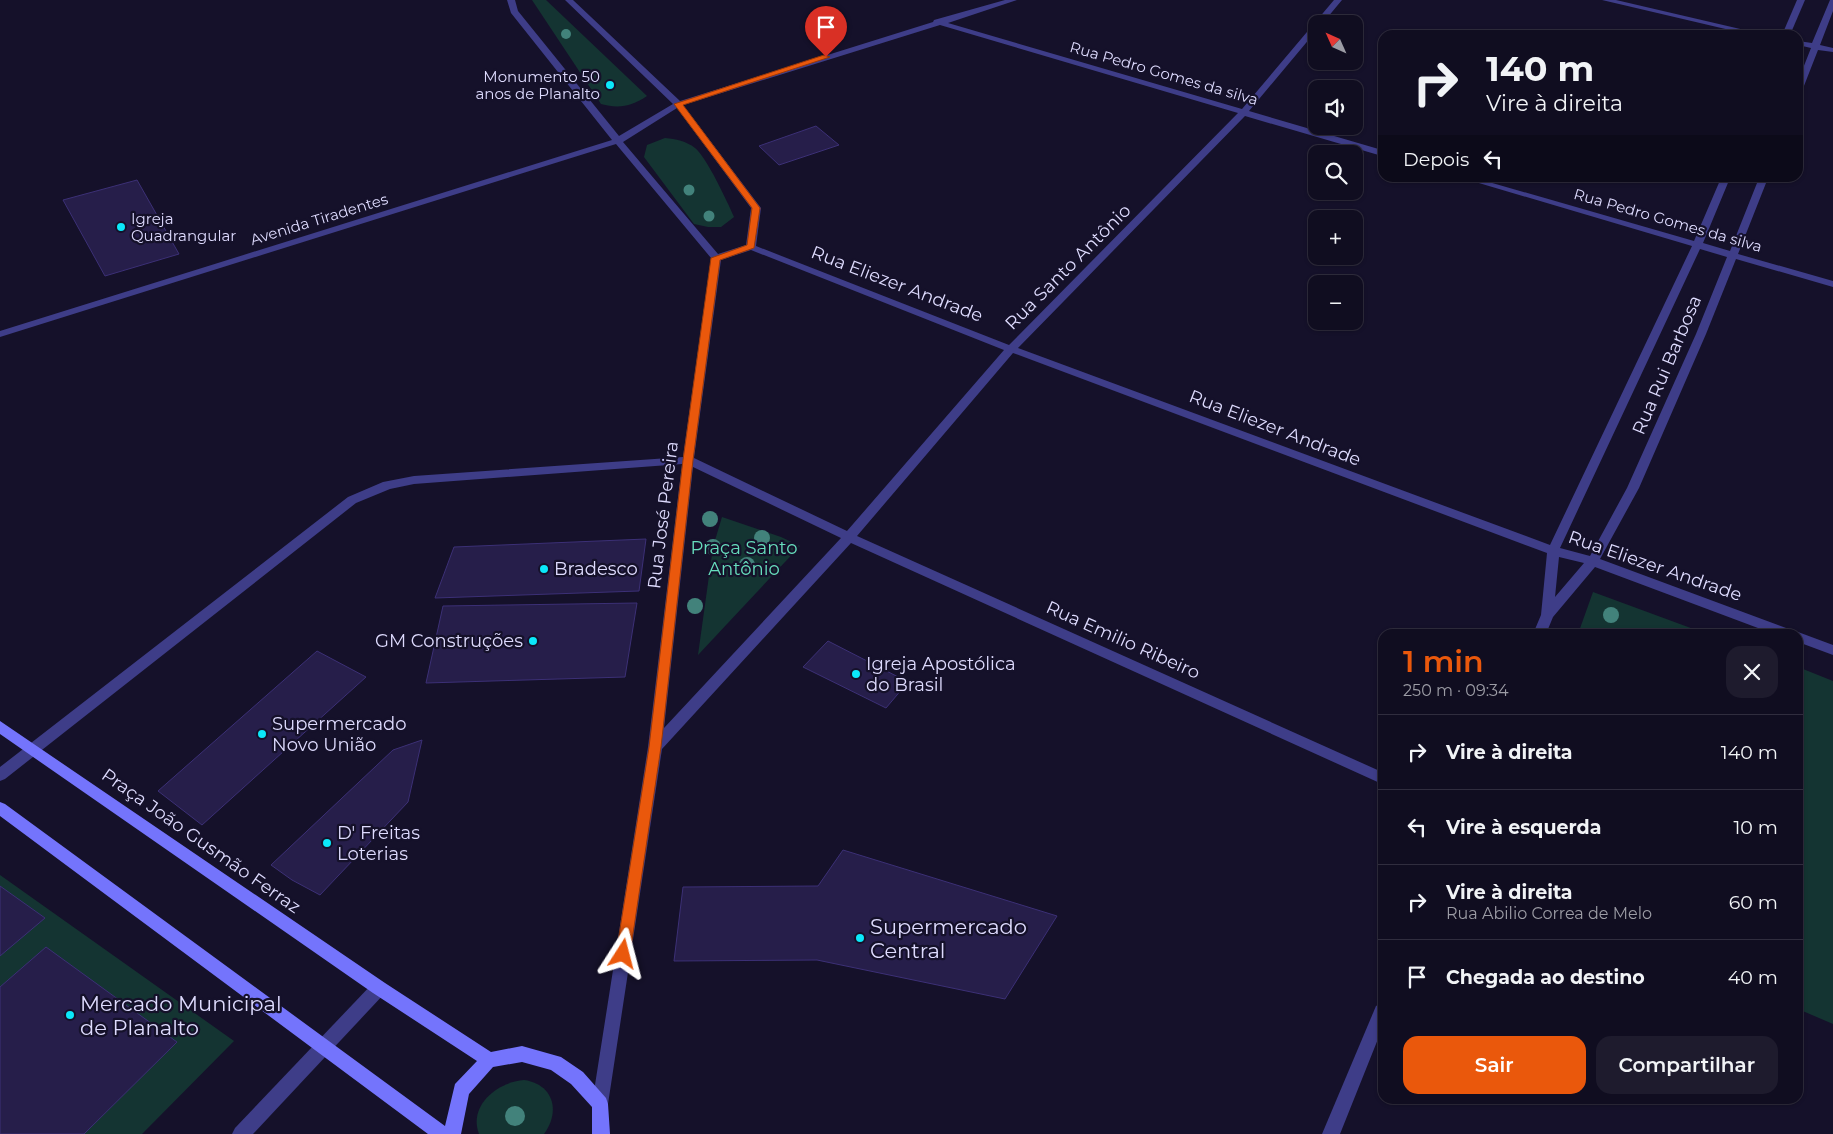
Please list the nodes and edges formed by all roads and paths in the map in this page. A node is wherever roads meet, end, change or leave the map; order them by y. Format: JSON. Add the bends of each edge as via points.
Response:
{"nodes":[{"id":1,"x":511,"y":0,"type":"edge"},
{"id":2,"x":569,"y":0,"type":"edge"},
{"id":3,"x":1013,"y":0,"type":"edge"},
{"id":4,"x":1338,"y":0,"type":"edge"},
{"id":5,"x":1606,"y":0,"type":"edge"},
{"id":6,"x":1801,"y":0,"type":"edge"},
{"id":7,"x":1833,"y":1,"type":"edge"},
{"id":8,"x":1325,"y":15,"type":"edge"},
{"id":9,"x":937,"y":22,"type":"junction"},
{"id":10,"x":1740,"y":30,"type":"edge"},
{"id":11,"x":1788,"y":30,"type":"edge"},
{"id":12,"x":1308,"y":36,"type":"edge"},
{"id":13,"x":1803,"y":44,"type":"edge"},
{"id":14,"x":1814,"y":46,"type":"junction"},
{"id":15,"x":1833,"y":50,"type":"edge"},
{"id":16,"x":1803,"y":77,"type":"edge"},
{"id":17,"x":678,"y":104,"type":"junction"},
{"id":18,"x":1244,"y":112,"type":"junction"},
{"id":19,"x":618,"y":141,"type":"junction"},
{"id":20,"x":1378,"y":152,"type":"edge"},
{"id":21,"x":1481,"y":182,"type":"edge"},
{"id":22,"x":1724,"y":182,"type":"edge"},
{"id":23,"x":1762,"y":182,"type":"edge"},
{"id":24,"x":1697,"y":245,"type":"junction"},
{"id":25,"x":751,"y":246,"type":"junction"},
{"id":26,"x":1732,"y":254,"type":"junction"},
{"id":27,"x":716,"y":258,"type":"junction"},
{"id":28,"x":1833,"y":284,"type":"edge"},
{"id":29,"x":0,"y":334,"type":"edge"},
{"id":30,"x":1011,"y":349,"type":"junction"},
{"id":31,"x":688,"y":460,"type":"junction"},
{"id":32,"x":849,"y":537,"type":"junction"},
{"id":33,"x":1553,"y":551,"type":"junction"},
{"id":34,"x":1593,"y":561,"type":"junction"},
{"id":35,"x":1547,"y":615,"type":"junction"},
{"id":36,"x":1541,"y":629,"type":"edge"},
{"id":37,"x":1776,"y":629,"type":"edge"},
{"id":38,"x":1803,"y":639,"type":"edge"},
{"id":39,"x":1833,"y":650,"type":"edge"},
{"id":40,"x":0,"y":727,"type":"edge"},
{"id":41,"x":655,"y":747,"type":"junction"},
{"id":42,"x":34,"y":750,"type":"junction"},
{"id":43,"x":0,"y":775,"type":"edge"},
{"id":44,"x":1378,"y":776,"type":"edge"},
{"id":45,"x":0,"y":808,"type":"edge"},
{"id":46,"x":379,"y":988,"type":"junction"},
{"id":47,"x":1378,"y":1021,"type":"edge"},
{"id":48,"x":322,"y":1047,"type":"junction"},
{"id":49,"x":490,"y":1060,"type":"junction"},
{"id":50,"x":600,"y":1104,"type":"junction"},
{"id":51,"x":241,"y":1134,"type":"edge"},
{"id":52,"x":442,"y":1134,"type":"edge"},
{"id":53,"x":452,"y":1134,"type":"edge"},
{"id":54,"x":601,"y":1134,"type":"edge"},
{"id":55,"x":1331,"y":1134,"type":"edge"}],
"edges":[{"from":1,"to":19,"type":"street","via":[[514,11]]},
{"from":2,"to":17,"type":"street"},
{"from":3,"to":9,"type":"street","name":"Avenida Tiradentes"},
{"from":4,"to":8,"type":"street","name":"Rua Santo Antônio"},
{"from":5,"to":10,"type":"street"},
{"from":6,"to":11,"type":"street"},
{"from":7,"to":14,"type":"street"},
{"from":9,"to":17,"type":"street","name":"Avenida Tiradentes"},
{"from":9,"to":18,"type":"street","name":"Rua Pedro Gomes da silva"},
{"from":12,"to":18,"type":"street","name":"Rua Santo Antônio"},
{"from":13,"to":14,"type":"street"},
{"from":14,"to":15,"type":"street"},
{"from":14,"to":16,"type":"street"},
{"from":17,"to":19,"type":"street","name":"Avenida Tiradentes"},
{"from":17,"to":25,"type":"street","via":[[756,208]]},
{"from":18,"to":20,"type":"street","name":"Rua Pedro Gomes da silva"},
{"from":18,"to":30,"type":"street","name":"Rua Santo Antônio"},
{"from":19,"to":27,"type":"street"},
{"from":19,"to":29,"type":"street","name":"Avenida Tiradentes"},
{"from":21,"to":24,"type":"street","name":"Rua Pedro Gomes da silva"},
{"from":22,"to":24,"type":"street","name":"Rua Rui Barbosa"},
{"from":23,"to":26,"type":"street","name":"Rua Rui Barbosa"},
{"from":24,"to":26,"type":"street","name":"Rua Pedro Gomes da silva"},
{"from":24,"to":33,"type":"street","name":"Rua Rui Barbosa"},
{"from":25,"to":27,"type":"street"},
{"from":25,"to":30,"type":"street","name":"Rua Eliezer Andrade"},
{"from":26,"to":28,"type":"street","name":"Rua Pedro Gomes da silva"},
{"from":26,"to":34,"type":"street","name":"Rua Rui Barbosa","via":[[1701,334],[1633,488]]},
{"from":27,"to":31,"type":"street","name":"Rua José Pereira"},
{"from":30,"to":32,"type":"street","name":"Rua Santo Antônio"},
{"from":30,"to":33,"type":"street","name":"Rua Eliezer Andrade"},
{"from":31,"to":32,"type":"street","name":"Rua Emilio Ribeiro"},
{"from":31,"to":41,"type":"street","name":"Rua José Pereira"},
{"from":31,"to":42,"type":"street","via":[[414,480],[388,485],[352,500]]},
{"from":32,"to":41,"type":"street","name":"Rua Santo Antônio"},
{"from":32,"to":44,"type":"street","name":"Rua Emilio Ribeiro"},
{"from":33,"to":34,"type":"street","name":"Rua Eliezer Andrade"},
{"from":33,"to":35,"type":"street","name":"Rua Rui Barbosa"},
{"from":34,"to":35,"type":"street","name":"Rua Rui Barbosa"},
{"from":34,"to":37,"type":"street","name":"Rua Eliezer Andrade"},
{"from":35,"to":36,"type":"street"},
{"from":38,"to":39,"type":"street"},
{"from":40,"to":42,"type":"street","name":"Praça João Gusmão Ferraz"},
{"from":41,"to":50,"type":"street","name":"Rua José Pereira"},
{"from":42,"to":43,"type":"street"},
{"from":42,"to":46,"type":"street","name":"Praça João Gusmão Ferraz"},
{"from":45,"to":48,"type":"street"},
{"from":46,"to":48,"type":"street"},
{"from":46,"to":49,"type":"street","name":"Praça João Gusmão Ferraz"},
{"from":47,"to":55,"type":"street"},
{"from":48,"to":51,"type":"street"},
{"from":48,"to":52,"type":"street"},
{"from":49,"to":50,"type":"street","via":[[522,1054],[555,1062],[577,1078]]},
{"from":49,"to":53,"type":"street","via":[[461,1090]]},
{"from":50,"to":54,"type":"street"}]}
